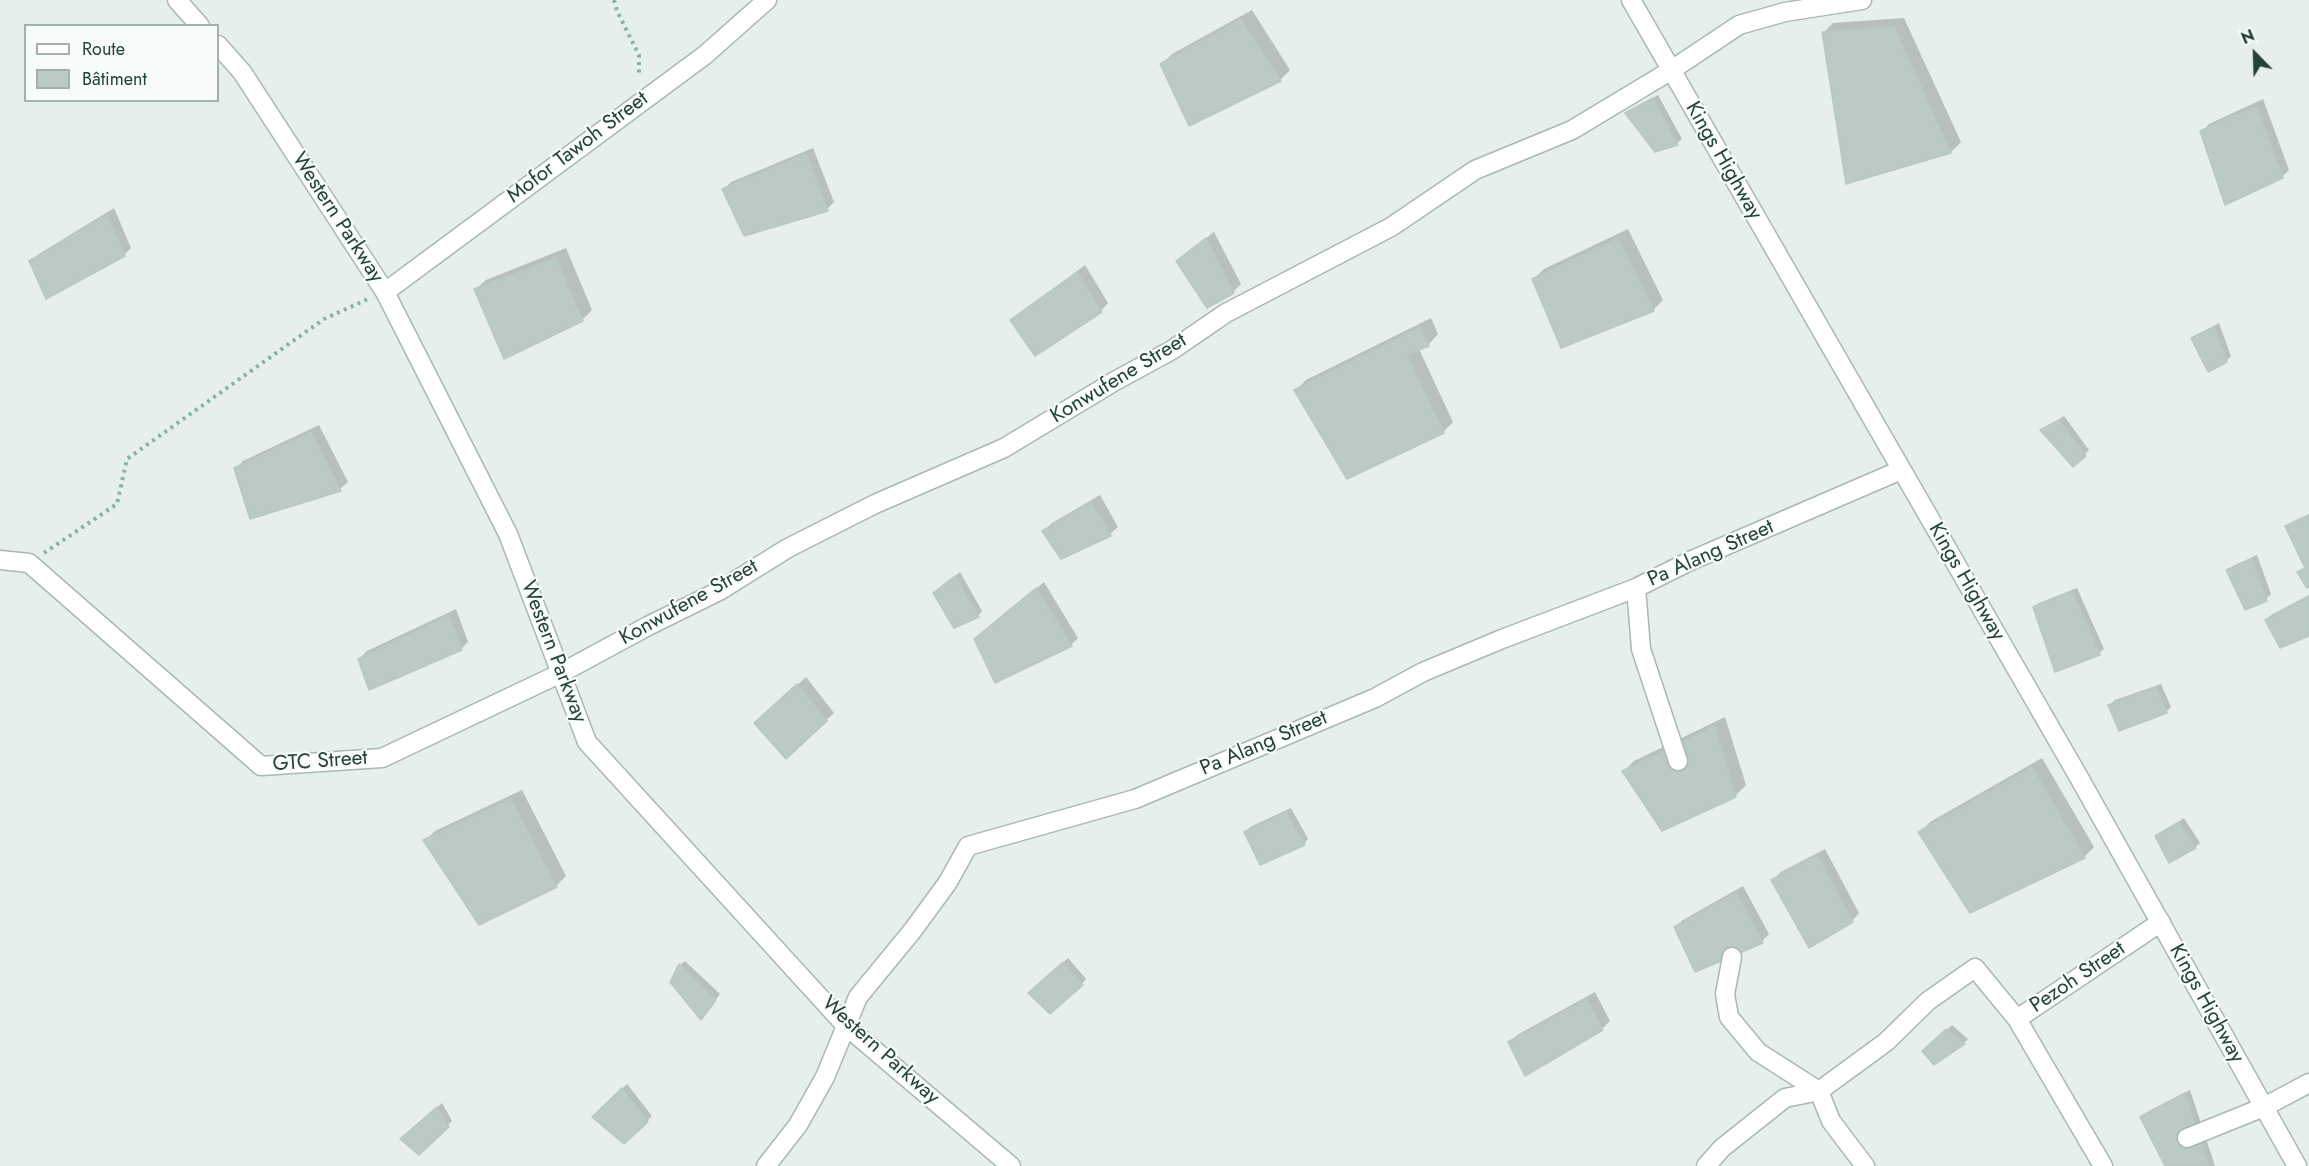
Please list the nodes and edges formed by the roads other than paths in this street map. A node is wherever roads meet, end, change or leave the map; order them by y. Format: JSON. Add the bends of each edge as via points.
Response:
{"nodes":[{"id":1,"x":177,"y":0,"type":"edge"},
{"id":2,"x":767,"y":0,"type":"edge"},
{"id":3,"x":1631,"y":0,"type":"edge"},
{"id":4,"x":1862,"y":0,"type":"edge"},
{"id":5,"x":198,"y":24,"type":"edge"},
{"id":6,"x":219,"y":46,"type":"edge"},
{"id":7,"x":1670,"y":71,"type":"junction"},
{"id":8,"x":386,"y":292,"type":"junction"},
{"id":9,"x":1901,"y":470,"type":"junction"},
{"id":10,"x":0,"y":560,"type":"edge"},
{"id":11,"x":1636,"y":588,"type":"junction"},
{"id":12,"x":561,"y":673,"type":"junction"},
{"id":13,"x":1678,"y":761,"type":"dead end"},
{"id":14,"x":2161,"y":922,"type":"junction"},
{"id":15,"x":1732,"y":957,"type":"dead end"},
{"id":16,"x":2017,"y":1019,"type":"junction"},
{"id":17,"x":846,"y":1026,"type":"junction"},
{"id":18,"x":2309,"y":1083,"type":"edge"},
{"id":19,"x":1819,"y":1091,"type":"junction"},
{"id":20,"x":2264,"y":1107,"type":"junction"},
{"id":21,"x":2187,"y":1138,"type":"dead end"},
{"id":22,"x":766,"y":1166,"type":"edge"},
{"id":23,"x":1011,"y":1166,"type":"edge"},
{"id":24,"x":1706,"y":1166,"type":"edge"},
{"id":25,"x":1865,"y":1166,"type":"edge"},
{"id":26,"x":2103,"y":1166,"type":"edge"},
{"id":27,"x":2297,"y":1166,"type":"edge"}],
"edges":[{"from":1,"to":5,"type":"street"},
{"from":2,"to":8,"type":"street","name":"Mofor Tawoh Street","via":[[705,55]]},
{"from":3,"to":7,"type":"street","name":"Kings Highway"},
{"from":4,"to":7,"type":"street","name":"Konwufene Street","via":[[1785,12],[1739,25]]},
{"from":6,"to":8,"type":"street","name":"Western Parkway","via":[[242,72]]},
{"from":7,"to":9,"type":"street","name":"Kings Highway"},
{"from":7,"to":12,"type":"street","name":"Konwufene Street","via":[[1572,130],[1476,170],[1391,227],[1226,313],[1172,350],[1004,448],[788,548],[719,591]]},
{"from":8,"to":12,"type":"street","name":"Western Parkway","via":[[508,534]]},
{"from":9,"to":11,"type":"street","name":"Pa Alang Street"},
{"from":9,"to":14,"type":"street","name":"Kings Highway"},
{"from":10,"to":12,"type":"street","name":"GTC Street","via":[[29,563],[261,766],[382,758]]},
{"from":11,"to":13,"type":"street","via":[[1641,649]]},
{"from":11,"to":17,"type":"street","name":"Pa Alang Street","via":[[1423,672],[1375,698],[1135,799],[968,846],[948,882],[858,997]]},
{"from":12,"to":17,"type":"street","name":"Western Parkway","via":[[587,742]]},
{"from":14,"to":16,"type":"street","name":"Pezoh Street"},
{"from":14,"to":20,"type":"street","name":"Kings Highway"},
{"from":15,"to":19,"type":"street","via":[[1725,994],[1729,1017],[1758,1052]]},
{"from":16,"to":19,"type":"street","via":[[1975,968],[1928,1001],[1886,1042]]},
{"from":16,"to":26,"type":"street","name":"Pezoh Street"},
{"from":17,"to":22,"type":"street","name":"Pa Alang Street","via":[[825,1077],[798,1125]]},
{"from":17,"to":23,"type":"street","name":"Western Parkway"},
{"from":18,"to":20,"type":"street"},
{"from":19,"to":24,"type":"street","via":[[1785,1098],[1722,1148]]},
{"from":19,"to":25,"type":"street","via":[[1831,1121]]},
{"from":20,"to":21,"type":"street"},
{"from":20,"to":27,"type":"street","name":"Kings Highway"}]}
